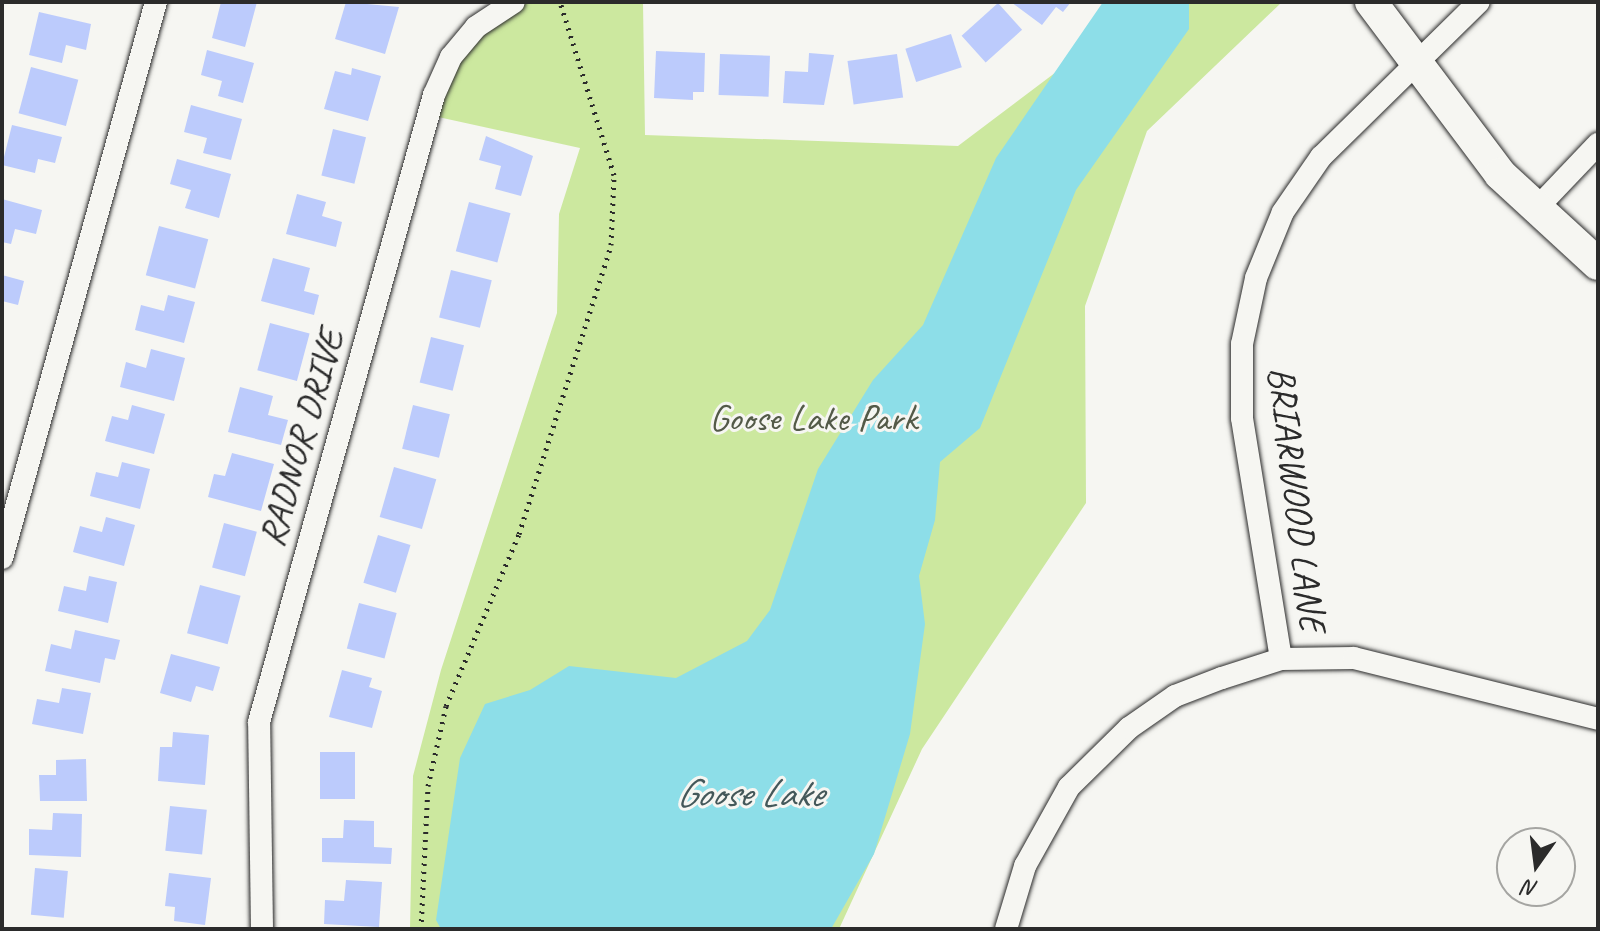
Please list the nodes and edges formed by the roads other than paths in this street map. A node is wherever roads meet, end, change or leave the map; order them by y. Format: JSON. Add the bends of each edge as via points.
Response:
{"nodes":[{"id":1,"x":156,"y":2,"type":"edge"},
{"id":2,"x":514,"y":2,"type":"edge"},
{"id":3,"x":1371,"y":2,"type":"edge"},
{"id":4,"x":1479,"y":2,"type":"edge"},
{"id":5,"x":1418,"y":68,"type":"junction"},
{"id":6,"x":1598,"y":144,"type":"edge"},
{"id":7,"x":1536,"y":209,"type":"junction"},
{"id":8,"x":1598,"y":264,"type":"edge"},
{"id":9,"x":2,"y":558,"type":"edge"},
{"id":10,"x":1281,"y":659,"type":"junction"},
{"id":11,"x":1598,"y":719,"type":"edge"},
{"id":12,"x":262,"y":929,"type":"edge"},
{"id":13,"x":1006,"y":929,"type":"edge"}],
"edges":[{"from":1,"to":9,"type":"street"},
{"from":2,"to":12,"type":"street","name":"RADNOR DRIVE","via":[[476,27],[451,57],[434,95],[259,722]]},
{"from":3,"to":5,"type":"street"},
{"from":4,"to":5,"type":"street","name":"BRIARWOOD LANE"},
{"from":5,"to":7,"type":"street"},
{"from":5,"to":10,"type":"street","name":"BRIARWOOD LANE","via":[[1351,126],[1306,177],[1272,236],[1248,306],[1242,418]]},
{"from":6,"to":7,"type":"street"},
{"from":7,"to":8,"type":"street"},
{"from":10,"to":11,"type":"street","via":[[1397,664]]},
{"from":10,"to":13,"type":"street","via":[[1175,696],[1110,742],[1044,826]]}]}
